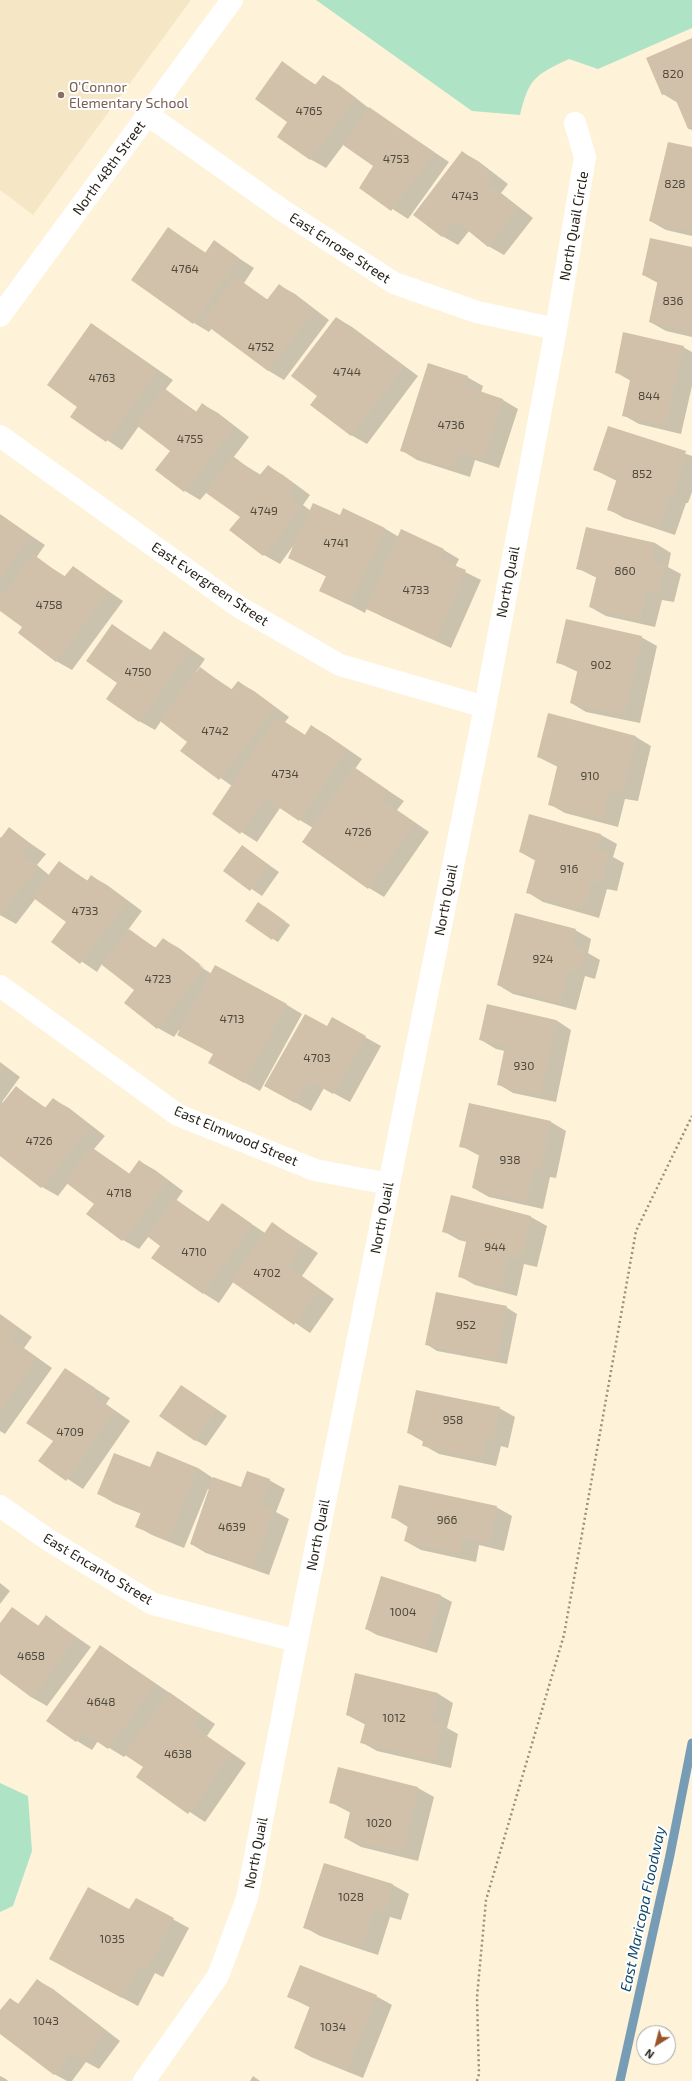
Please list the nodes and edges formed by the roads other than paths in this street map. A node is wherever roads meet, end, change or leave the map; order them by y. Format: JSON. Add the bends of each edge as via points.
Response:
{"nodes":[{"id":1,"x":232,"y":0,"type":"edge"},
{"id":2,"x":148,"y":115,"type":"junction"},
{"id":3,"x":575,"y":124,"type":"dead end"},
{"id":4,"x":0,"y":316,"type":"edge"},
{"id":5,"x":556,"y":329,"type":"junction"},
{"id":6,"x":0,"y":436,"type":"edge"},
{"id":7,"x":485,"y":707,"type":"junction"},
{"id":8,"x":0,"y":986,"type":"edge"},
{"id":9,"x":389,"y":1184,"type":"junction"},
{"id":10,"x":0,"y":1506,"type":"edge"},
{"id":11,"x":297,"y":1641,"type":"junction"},
{"id":12,"x":144,"y":2081,"type":"edge"}],
"edges":[{"from":1,"to":2,"type":"street","name":"North 48th Street"},
{"from":2,"to":4,"type":"street","name":"North 48th Street"},
{"from":2,"to":5,"type":"street","name":"East Enrose Street","via":[[285,212],[394,283],[477,312]]},
{"from":3,"to":5,"type":"street","name":"North Quail Circle","via":[[586,157]]},
{"from":5,"to":7,"type":"street","name":"North Quail"},
{"from":6,"to":7,"type":"street","name":"East Evergreen Street","via":[[239,607],[340,665]]},
{"from":7,"to":9,"type":"street","name":"North Quail"},
{"from":8,"to":9,"type":"street","name":"East Elmwood Street","via":[[178,1115],[315,1170]]},
{"from":9,"to":11,"type":"street","name":"North Quail"},
{"from":10,"to":11,"type":"street","name":"East Encanto Street","via":[[47,1539],[153,1604]]},
{"from":11,"to":12,"type":"street","name":"North Quail","via":[[247,1898],[218,1976]]}]}
